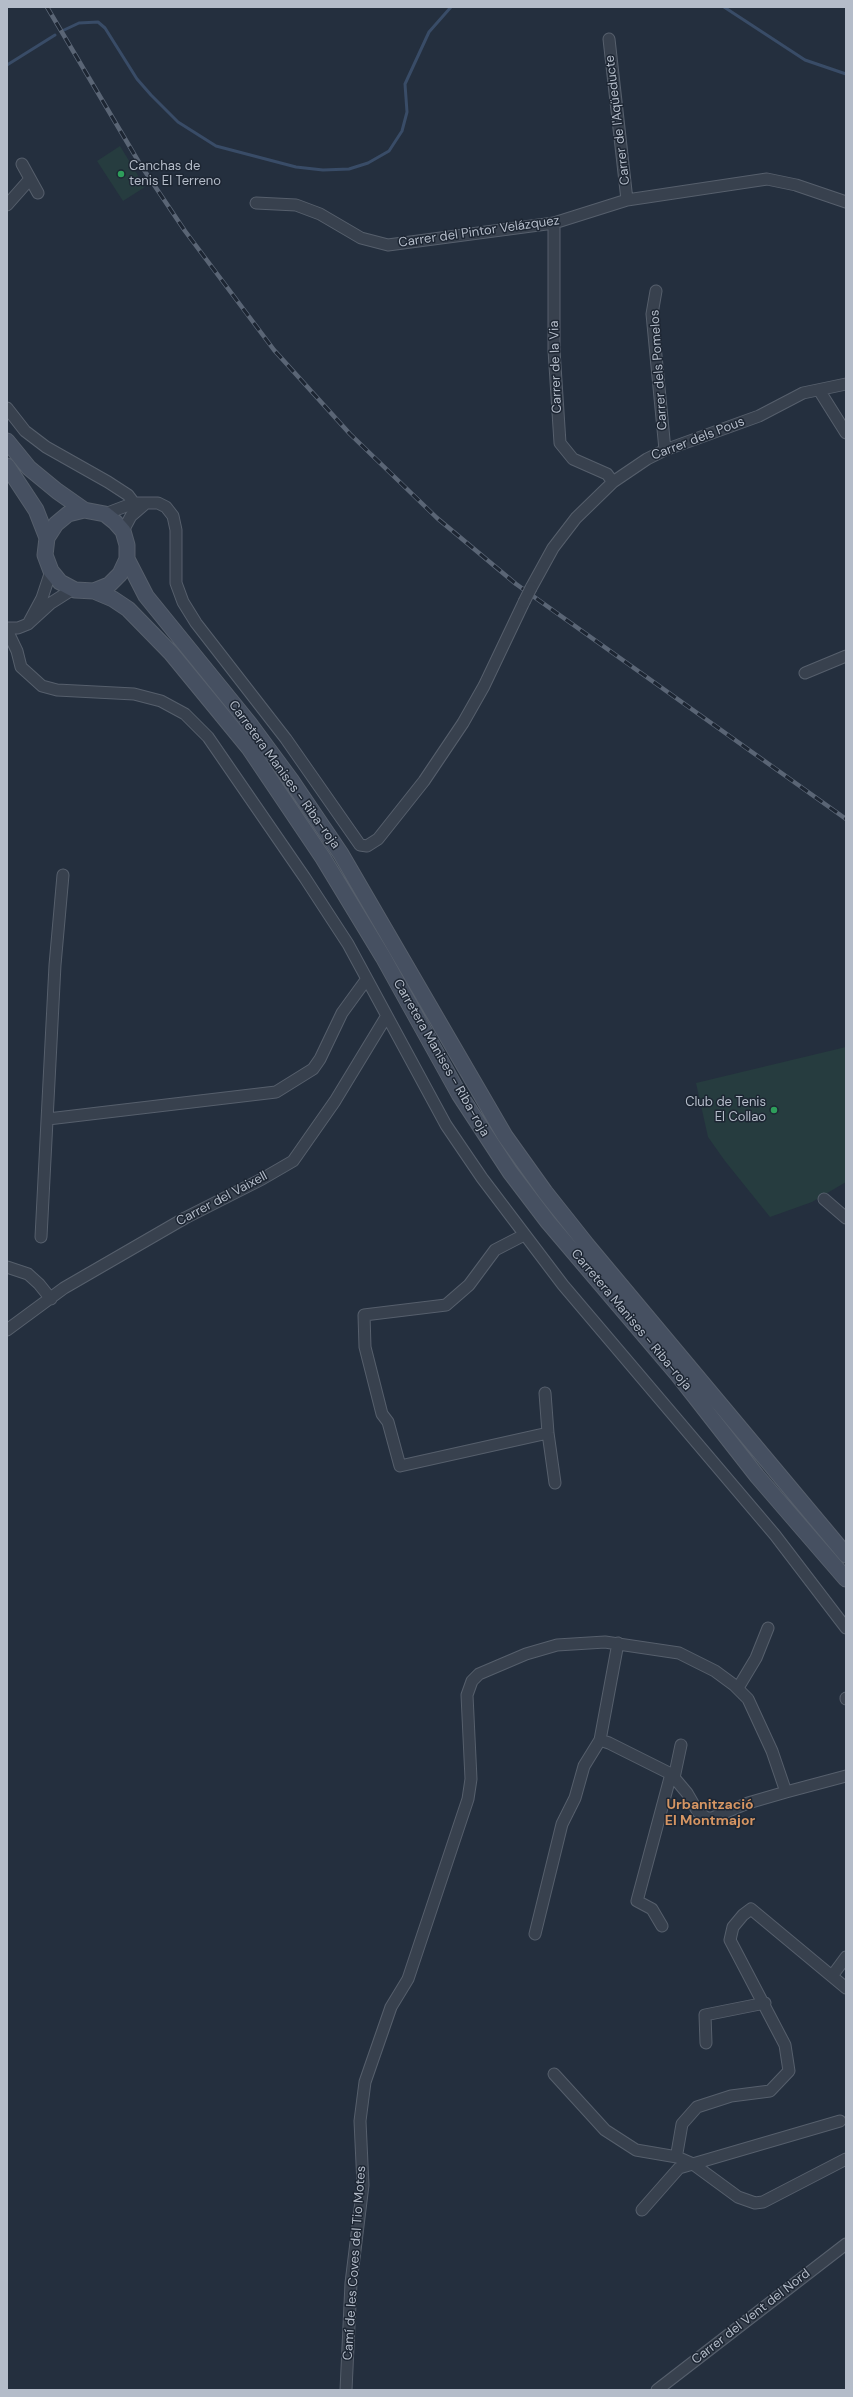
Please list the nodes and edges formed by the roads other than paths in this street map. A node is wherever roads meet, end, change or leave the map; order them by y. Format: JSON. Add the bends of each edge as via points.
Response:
{"nodes":[{"id":1,"x":609,"y":39,"type":"dead end"},
{"id":2,"x":22,"y":164,"type":"dead end"},
{"id":3,"x":30,"y":179,"type":"junction"},
{"id":4,"x":38,"y":193,"type":"dead end"},
{"id":5,"x":627,"y":200,"type":"junction"},
{"id":6,"x":846,"y":202,"type":"edge"},
{"id":7,"x":256,"y":203,"type":"dead end"},
{"id":8,"x":7,"y":205,"type":"edge"},
{"id":9,"x":554,"y":223,"type":"junction"},
{"id":10,"x":656,"y":291,"type":"dead end"},
{"id":11,"x":846,"y":384,"type":"edge"},
{"id":12,"x":819,"y":390,"type":"junction"},
{"id":13,"x":7,"y":408,"type":"edge"},
{"id":14,"x":846,"y":433,"type":"edge"},
{"id":15,"x":7,"y":441,"type":"edge"},
{"id":16,"x":665,"y":450,"type":"junction"},
{"id":17,"x":7,"y":466,"type":"edge"},
{"id":18,"x":613,"y":482,"type":"junction"},
{"id":19,"x":134,"y":503,"type":"junction"},
{"id":20,"x":146,"y":503,"type":"junction"},
{"id":21,"x":84,"y":510,"type":"junction"},
{"id":22,"x":105,"y":514,"type":"junction"},
{"id":23,"x":123,"y":531,"type":"junction"},
{"id":24,"x":47,"y":538,"type":"junction"},
{"id":25,"x":127,"y":559,"type":"junction"},
{"id":26,"x":51,"y":571,"type":"junction"},
{"id":27,"x":73,"y":589,"type":"junction"},
{"id":28,"x":94,"y":591,"type":"junction"},
{"id":29,"x":28,"y":624,"type":"junction"},
{"id":30,"x":7,"y":629,"type":"edge"},
{"id":31,"x":846,"y":656,"type":"edge"},
{"id":32,"x":805,"y":673,"type":"dead end"},
{"id":33,"x":63,"y":875,"type":"dead end"},
{"id":34,"x":366,"y":980,"type":"junction"},
{"id":35,"x":386,"y":1017,"type":"junction"},
{"id":36,"x":48,"y":1119,"type":"junction"},
{"id":37,"x":824,"y":1199,"type":"dead end"},
{"id":38,"x":846,"y":1218,"type":"edge"},
{"id":39,"x":524,"y":1235,"type":"junction"},
{"id":40,"x":41,"y":1237,"type":"dead end"},
{"id":41,"x":7,"y":1267,"type":"edge"},
{"id":42,"x":51,"y":1299,"type":"junction"},
{"id":43,"x":7,"y":1330,"type":"edge"},
{"id":44,"x":545,"y":1393,"type":"dead end"},
{"id":45,"x":548,"y":1433,"type":"junction"},
{"id":46,"x":556,"y":1483,"type":"dead end"},
{"id":47,"x":846,"y":1555,"type":"edge"},
{"id":48,"x":846,"y":1578,"type":"edge"},
{"id":49,"x":768,"y":1628,"type":"dead end"},
{"id":50,"x":846,"y":1628,"type":"edge"},
{"id":51,"x":618,"y":1643,"type":"junction"},
{"id":52,"x":738,"y":1688,"type":"junction"},
{"id":53,"x":600,"y":1740,"type":"junction"},
{"id":54,"x":681,"y":1745,"type":"dead end"},
{"id":55,"x":673,"y":1776,"type":"junction"},
{"id":56,"x":846,"y":1776,"type":"edge"},
{"id":57,"x":786,"y":1792,"type":"junction"},
{"id":58,"x":662,"y":1926,"type":"dead end"},
{"id":59,"x":535,"y":1934,"type":"dead end"},
{"id":60,"x":846,"y":1957,"type":"edge"},
{"id":61,"x":832,"y":1976,"type":"junction"},
{"id":62,"x":846,"y":1988,"type":"edge"},
{"id":63,"x":765,"y":2003,"type":"junction"},
{"id":64,"x":706,"y":2043,"type":"dead end"},
{"id":65,"x":554,"y":2074,"type":"dead end"},
{"id":66,"x":840,"y":2121,"type":"dead end"},
{"id":67,"x":677,"y":2157,"type":"junction"},
{"id":68,"x":843,"y":2161,"type":"edge"},
{"id":69,"x":693,"y":2164,"type":"junction"},
{"id":70,"x":642,"y":2210,"type":"dead end"},
{"id":71,"x":846,"y":2244,"type":"edge"},
{"id":72,"x":346,"y":2390,"type":"edge"},
{"id":73,"x":657,"y":2390,"type":"edge"}],
"edges":[{"from":1,"to":5,"type":"street","name":"Carrer de l'Aqüeducte"},
{"from":2,"to":3,"type":"street"},
{"from":3,"to":4,"type":"street"},
{"from":3,"to":8,"type":"street"},
{"from":5,"to":6,"type":"street","name":"Carrer del Pintor Velázquez","via":[[767,179],[796,185]]},
{"from":5,"to":9,"type":"street","name":"Carrer del Pintor Velázquez"},
{"from":7,"to":9,"type":"street","name":"Carrer del Pintor Velázquez","via":[[296,205],[320,214],[361,238],[388,245]]},
{"from":9,"to":18,"type":"street","name":"Carrer de la Via","via":[[554,350],[560,443],[573,459],[606,474]]},
{"from":10,"to":16,"type":"street","name":"Carrer dels Pomelos","via":[[652,314]]},
{"from":11,"to":12,"type":"street","name":"Carrer dels Pous"},
{"from":12,"to":14,"type":"street"},
{"from":12,"to":16,"type":"street","name":"Carrer dels Pous","via":[[803,392],[759,416]]},
{"from":13,"to":19,"type":"street","via":[[25,432],[128,495]]},
{"from":15,"to":21,"type":"main road","via":[[29,468]]},
{"from":16,"to":18,"type":"street","name":"Carrer dels Pous"},
{"from":17,"to":24,"type":"main road","via":[[36,510]]},
{"from":18,"to":20,"type":"street","name":"Carrer dels Pous","bridge":true,"via":[[576,518],[553,548],[463,723],[428,775],[378,839],[368,846],[360,845],[286,738],[193,618],[183,602],[176,583],[176,530],[173,516],[166,507],[158,503]]},
{"from":19,"to":20,"type":"street","name":"Carrer dels Pous"},
{"from":19,"to":22,"type":"street"},
{"from":20,"to":23,"type":"street","via":[[131,516]]},
{"from":21,"to":22,"type":"main road"},
{"from":21,"to":24,"type":"main road","via":[[68,514],[60,520]]},
{"from":22,"to":23,"type":"main road"},
{"from":23,"to":25,"type":"main road","via":[[127,544]]},
{"from":24,"to":26,"type":"main road","via":[[46,555]]},
{"from":25,"to":28,"type":"main road","via":[[120,574],[109,585]]},
{"from":25,"to":47,"type":"main road","name":"Carretera Manises - Riba-roja","via":[[146,596],[249,723],[341,854],[476,1090],[540,1186]]},
{"from":26,"to":27,"type":"main road","via":[[60,582]]},
{"from":26,"to":29,"type":"street","via":[[42,598]]},
{"from":27,"to":28,"type":"main road"},
{"from":27,"to":29,"type":"street","via":[[51,603]]},
{"from":28,"to":48,"type":"main road","name":"Carretera Manises - Riba-roja","via":[[128,609],[166,647],[248,748],[323,858],[383,957],[459,1094],[510,1172],[548,1222],[678,1375],[757,1476]]},
{"from":29,"to":30,"type":"street"},
{"from":30,"to":34,"type":"street","via":[[21,667],[42,686],[57,690],[134,694],[161,701],[185,714],[208,737],[222,756],[344,938]]},
{"from":31,"to":32,"type":"street"},
{"from":33,"to":36,"type":"street"},
{"from":34,"to":35,"type":"street"},
{"from":34,"to":36,"type":"street","via":[[342,1013],[313,1069],[276,1092]]},
{"from":35,"to":39,"type":"street","via":[[446,1125]]},
{"from":35,"to":42,"type":"street","name":"Carrer del Vaixell","via":[[335,1101],[293,1161],[185,1218],[64,1288]]},
{"from":36,"to":40,"type":"street"},
{"from":37,"to":38,"type":"street"},
{"from":39,"to":45,"type":"street","via":[[495,1250],[468,1285],[446,1305],[364,1315],[365,1347],[382,1414],[388,1422],[400,1466]]},
{"from":39,"to":50,"type":"street","via":[[610,1341],[775,1535]]},
{"from":41,"to":42,"type":"street","via":[[28,1274],[40,1284]]},
{"from":42,"to":43,"type":"street","name":"Carrer del Vaixell"},
{"from":44,"to":45,"type":"street"},
{"from":45,"to":46,"type":"street"},
{"from":49,"to":52,"type":"street","via":[[756,1658]]},
{"from":51,"to":52,"type":"street","name":"Camí de les Coves del Tio Motes","via":[[679,1653],[714,1671]]},
{"from":51,"to":53,"type":"street"},
{"from":51,"to":72,"type":"street","name":"Camí de les Coves del Tio Motes","via":[[557,1645],[526,1654],[479,1674],[472,1681],[467,1695],[472,1779],[466,1806],[408,1979],[391,2007],[365,2082],[360,2121],[363,2185],[351,2283]]},
{"from":52,"to":57,"type":"street","name":"Camí de les Coves del Tio Motes","via":[[759,1721]]},
{"from":53,"to":55,"type":"street"},
{"from":53,"to":59,"type":"street","via":[[584,1766],[562,1824]]},
{"from":54,"to":55,"type":"street"},
{"from":55,"to":57,"type":"street","via":[[687,1792],[698,1812],[707,1818]]},
{"from":55,"to":58,"type":"street","via":[[637,1901],[652,1909]]},
{"from":56,"to":57,"type":"street"},
{"from":60,"to":61,"type":"street"},
{"from":61,"to":62,"type":"street"},
{"from":61,"to":63,"type":"street","via":[[751,1910],[733,1927],[730,1940]]},
{"from":63,"to":64,"type":"street","via":[[705,2015]]},
{"from":63,"to":67,"type":"street","via":[[785,2045],[789,2071],[770,2091],[731,2096],[697,2107],[682,2124]]},
{"from":65,"to":67,"type":"street","via":[[605,2130],[636,2150]]},
{"from":66,"to":69,"type":"street"},
{"from":67,"to":69,"type":"street"},
{"from":68,"to":69,"type":"street","via":[[763,2202],[755,2203],[738,2197]]},
{"from":69,"to":70,"type":"street","via":[[679,2168]]},
{"from":71,"to":73,"type":"street","name":"Carrer del Vent del Nord"}]}
